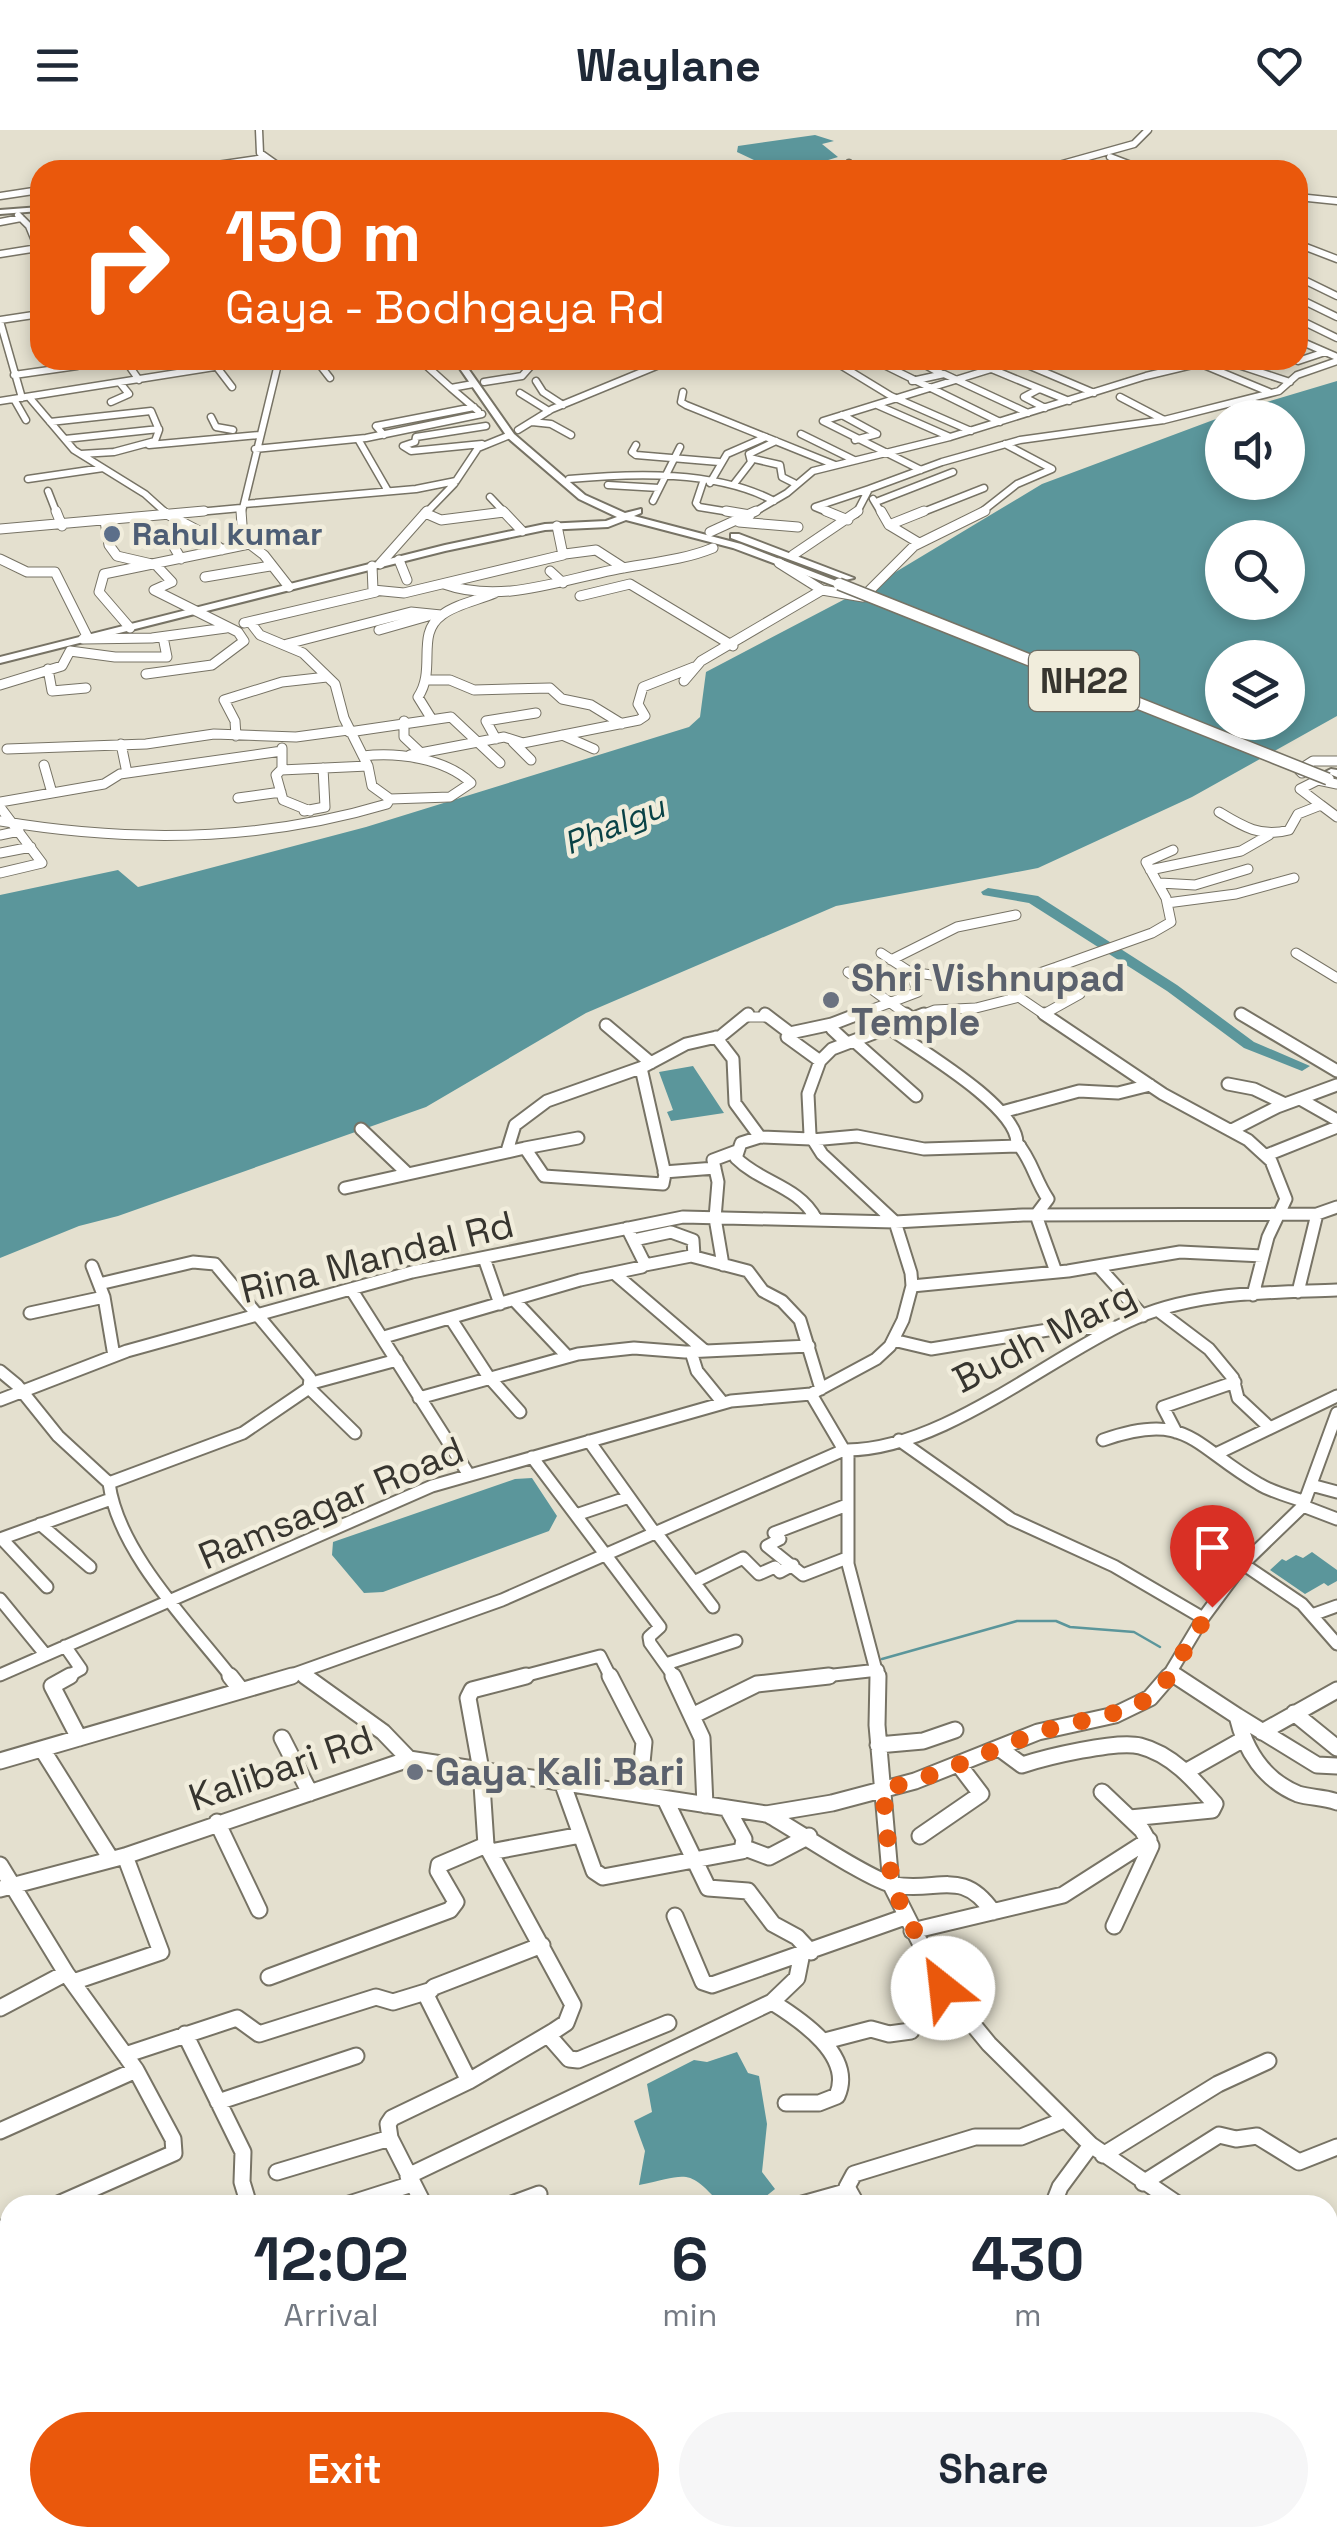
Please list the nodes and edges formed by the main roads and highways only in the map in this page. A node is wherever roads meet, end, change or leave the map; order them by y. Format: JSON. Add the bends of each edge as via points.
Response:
{"nodes":[{"id":1,"x":467,"y":370,"type":"edge"},
{"id":2,"x":473,"y":370,"type":"edge"},
{"id":3,"x":479,"y":383,"type":"junction"},
{"id":4,"x":514,"y":432,"type":"junction"},
{"id":5,"x":638,"y":511,"type":"junction"},
{"id":6,"x":626,"y":517,"type":"junction"},
{"id":7,"x":844,"y":581,"type":"junction"},
{"id":8,"x":0,"y":660,"type":"edge"},
{"id":9,"x":1332,"y":776,"type":"edge"}],
"edges":[{"from":1,"to":3,"type":"main road"},
{"from":2,"to":3,"type":"main road"},
{"from":3,"to":4,"type":"main road"},
{"from":4,"to":5,"type":"main road","via":[[588,494]]},
{"from":4,"to":6,"type":"main road","via":[[538,463],[582,497]]},
{"from":5,"to":6,"type":"main road","number":"NH22"},
{"from":5,"to":7,"type":"main road","number":"NH22","via":[[748,539]]},
{"from":6,"to":7,"type":"main road","number":"NH22"},
{"from":6,"to":8,"type":"main road","number":"NH22","via":[[522,531]]},
{"from":7,"to":9,"type":"main road","number":"NH22","bridge":true}]}
